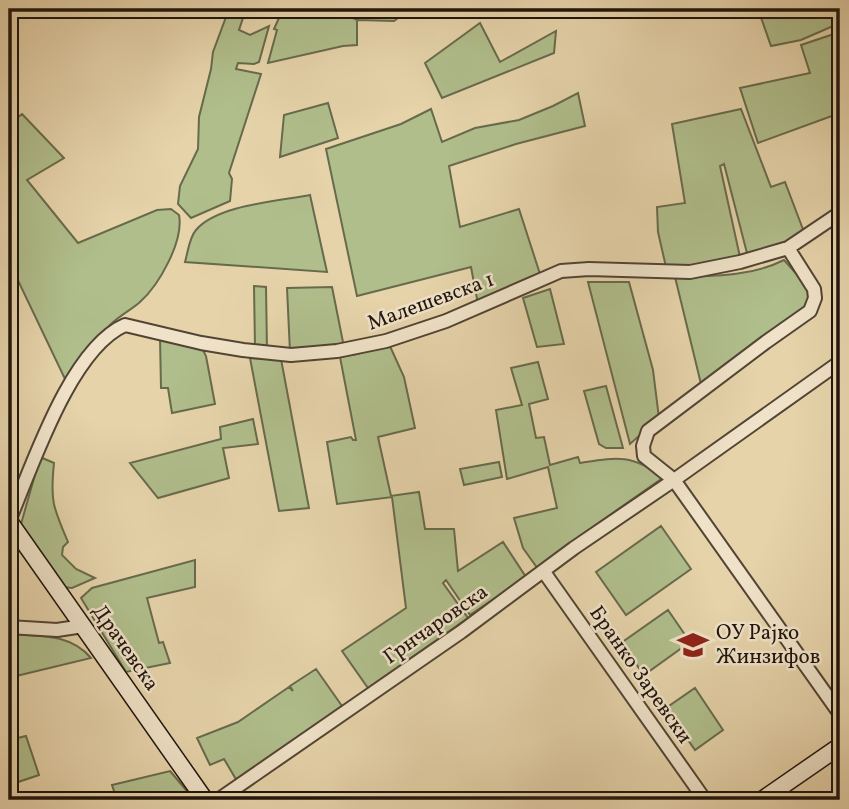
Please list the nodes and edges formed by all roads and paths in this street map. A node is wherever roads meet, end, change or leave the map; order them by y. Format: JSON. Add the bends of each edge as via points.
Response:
{"nodes":[{"id":1,"x":840,"y":213,"type":"edge"},
{"id":2,"x":788,"y":248,"type":"junction"},
{"id":3,"x":840,"y":362,"type":"edge"},
{"id":4,"x":674,"y":480,"type":"junction"},
{"id":5,"x":9,"y":521,"type":"edge"},
{"id":6,"x":544,"y":572,"type":"junction"},
{"id":7,"x":83,"y":625,"type":"junction"},
{"id":8,"x":9,"y":627,"type":"edge"},
{"id":9,"x":840,"y":714,"type":"edge"},
{"id":10,"x":840,"y":746,"type":"edge"},
{"id":11,"x":204,"y":800,"type":"edge"},
{"id":12,"x":218,"y":800,"type":"edge"},
{"id":13,"x":705,"y":800,"type":"edge"},
{"id":14,"x":762,"y":800,"type":"edge"}],
"edges":[{"from":1,"to":2,"type":"street","name":"Малешевска 1"},
{"from":2,"to":4,"type":"street","via":[[814,289],[813,307],[648,431],[644,456]]},
{"from":2,"to":5,"type":"street","name":"Малешевска 1","via":[[690,272],[561,271],[436,324],[337,351],[291,355],[243,350],[125,325],[79,368],[53,416]]},
{"from":3,"to":4,"type":"street","name":"Грнчаровска"},
{"from":4,"to":6,"type":"street","name":"Грнчаровска"},
{"from":4,"to":9,"type":"street"},
{"from":5,"to":7,"type":"main road","name":"Драчевска"},
{"from":6,"to":12,"type":"street","name":"Грнчаровска"},
{"from":6,"to":13,"type":"street","name":"Бранко Заревски"},
{"from":7,"to":8,"type":"street","via":[[57,630]]},
{"from":7,"to":11,"type":"main road","name":"Драчевска"},
{"from":10,"to":14,"type":"main road"}]}
